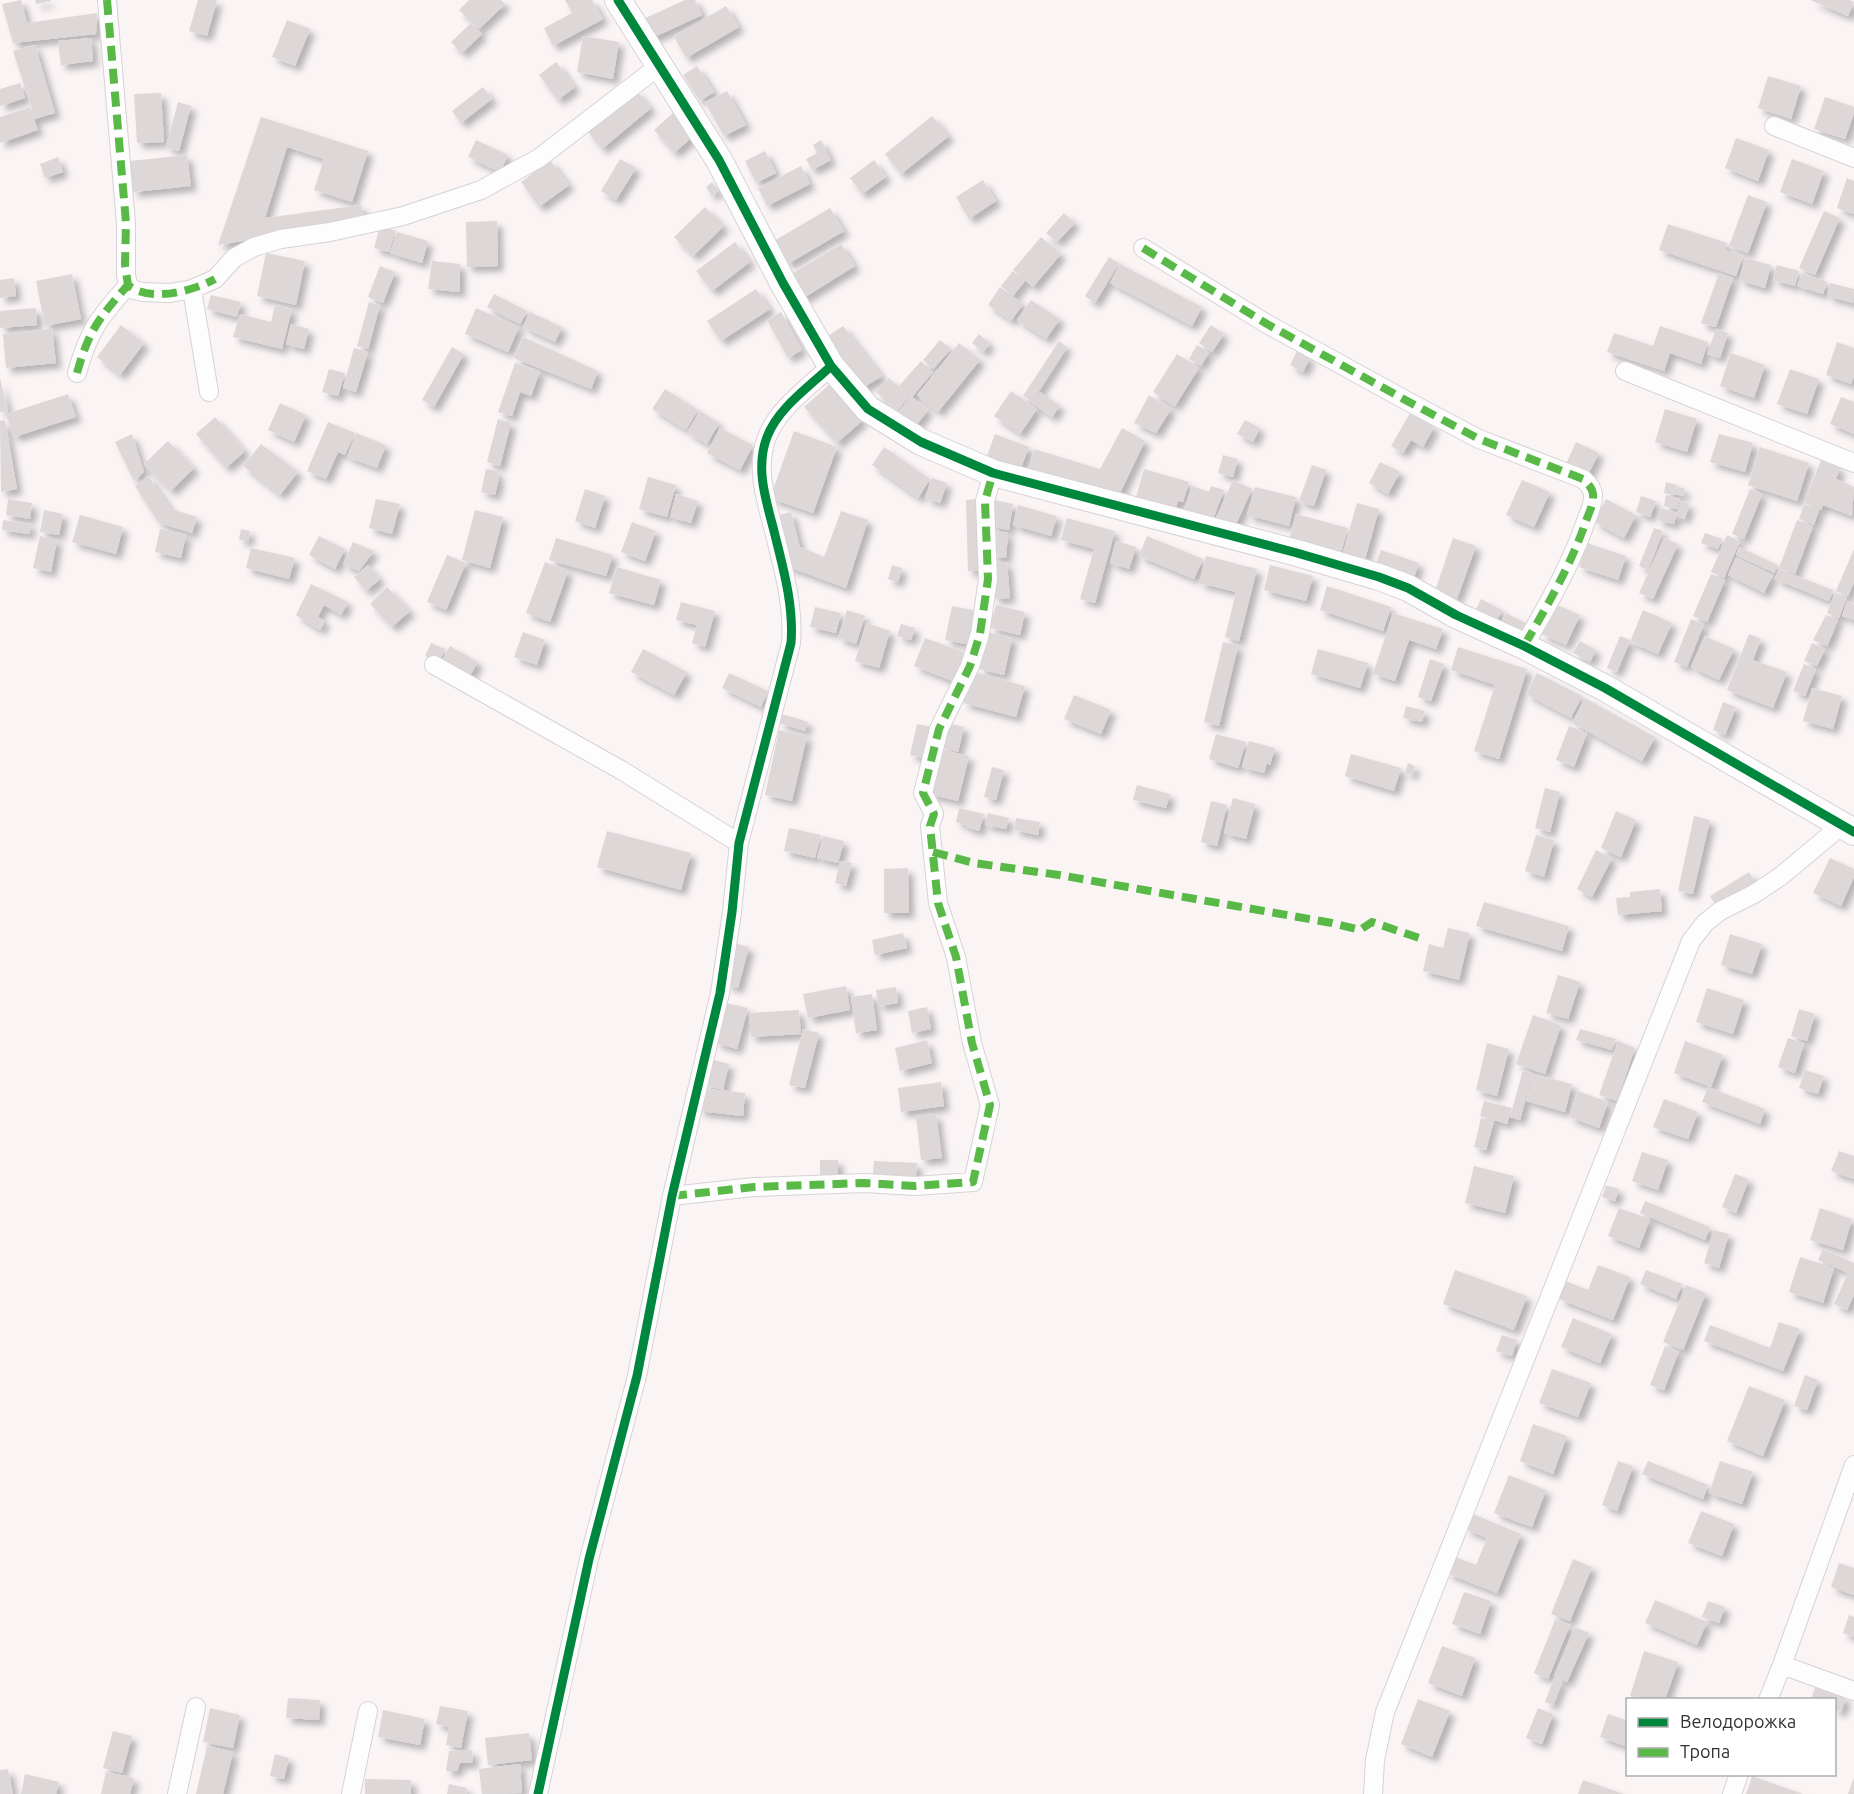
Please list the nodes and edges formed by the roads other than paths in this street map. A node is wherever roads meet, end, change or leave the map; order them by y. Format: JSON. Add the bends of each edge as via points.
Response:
{"nodes":[{"id":1,"x":107,"y":0,"type":"edge"},
{"id":2,"x":618,"y":0,"type":"edge"},
{"id":3,"x":659,"y":66,"type":"junction"},
{"id":4,"x":1774,"y":126,"type":"dead end"},
{"id":5,"x":1854,"y":158,"type":"edge"},
{"id":6,"x":1143,"y":248,"type":"dead end"},
{"id":7,"x":128,"y":285,"type":"junction"},
{"id":8,"x":192,"y":289,"type":"junction"},
{"id":9,"x":831,"y":366,"type":"junction"},
{"id":10,"x":1625,"y":371,"type":"dead end"},
{"id":11,"x":78,"y":373,"type":"dead end"},
{"id":12,"x":209,"y":392,"type":"dead end"},
{"id":13,"x":1854,"y":463,"type":"edge"},
{"id":14,"x":993,"y":473,"type":"junction"},
{"id":15,"x":1524,"y":646,"type":"junction"},
{"id":16,"x":434,"y":664,"type":"dead end"},
{"id":17,"x":1848,"y":829,"type":"edge"},
{"id":18,"x":739,"y":843,"type":"junction"},
{"id":19,"x":672,"y":1196,"type":"junction"},
{"id":20,"x":1854,"y":1465,"type":"edge"},
{"id":21,"x":1782,"y":1665,"type":"junction"},
{"id":22,"x":1854,"y":1691,"type":"edge"},
{"id":23,"x":1769,"y":1698,"type":"edge"},
{"id":24,"x":196,"y":1707,"type":"dead end"},
{"id":25,"x":368,"y":1711,"type":"dead end"},
{"id":26,"x":1738,"y":1776,"type":"edge"},
{"id":27,"x":177,"y":1794,"type":"edge"},
{"id":28,"x":351,"y":1794,"type":"edge"},
{"id":29,"x":538,"y":1794,"type":"edge"},
{"id":30,"x":1373,"y":1794,"type":"edge"},
{"id":31,"x":1732,"y":1794,"type":"edge"}],
"edges":[{"from":1,"to":7,"type":"street"},
{"from":2,"to":3,"type":"street"},
{"from":3,"to":8,"type":"street","via":[[539,158],[481,190],[403,216],[254,247],[234,258],[215,279]]},
{"from":3,"to":9,"type":"street","via":[[719,160]]},
{"from":4,"to":5,"type":"street"},
{"from":6,"to":15,"type":"street","via":[[1267,324],[1408,402],[1479,439],[1583,479],[1590,486],[1592,504],[1582,532]]},
{"from":7,"to":8,"type":"street","via":[[143,292]]},
{"from":7,"to":11,"type":"street","via":[[91,332]]},
{"from":8,"to":12,"type":"street"},
{"from":9,"to":14,"type":"street","via":[[868,409],[921,442]]},
{"from":9,"to":18,"type":"street","via":[[784,411],[767,436],[760,466],[789,594],[792,643]]},
{"from":10,"to":13,"type":"street"},
{"from":14,"to":15,"type":"street","via":[[1379,577]]},
{"from":14,"to":19,"type":"street","via":[[985,501],[988,579],[980,634],[970,666],[939,729],[923,793],[934,814],[930,826],[938,903],[956,957],[972,1042],[990,1105],[973,1182],[754,1187]]},
{"from":15,"to":17,"type":"street","via":[[1605,688]]},
{"from":16,"to":18,"type":"street","via":[[621,770]]},
{"from":17,"to":30,"type":"street","via":[[1754,894],[1720,911],[1692,941],[1385,1712]]},
{"from":18,"to":19,"type":"street","via":[[720,993]]},
{"from":19,"to":29,"type":"street","via":[[637,1376],[589,1559]]},
{"from":20,"to":21,"type":"street"},
{"from":21,"to":22,"type":"street"},
{"from":21,"to":23,"type":"street"},
{"from":24,"to":27,"type":"street"},
{"from":25,"to":28,"type":"street"},
{"from":26,"to":31,"type":"street"}]}
